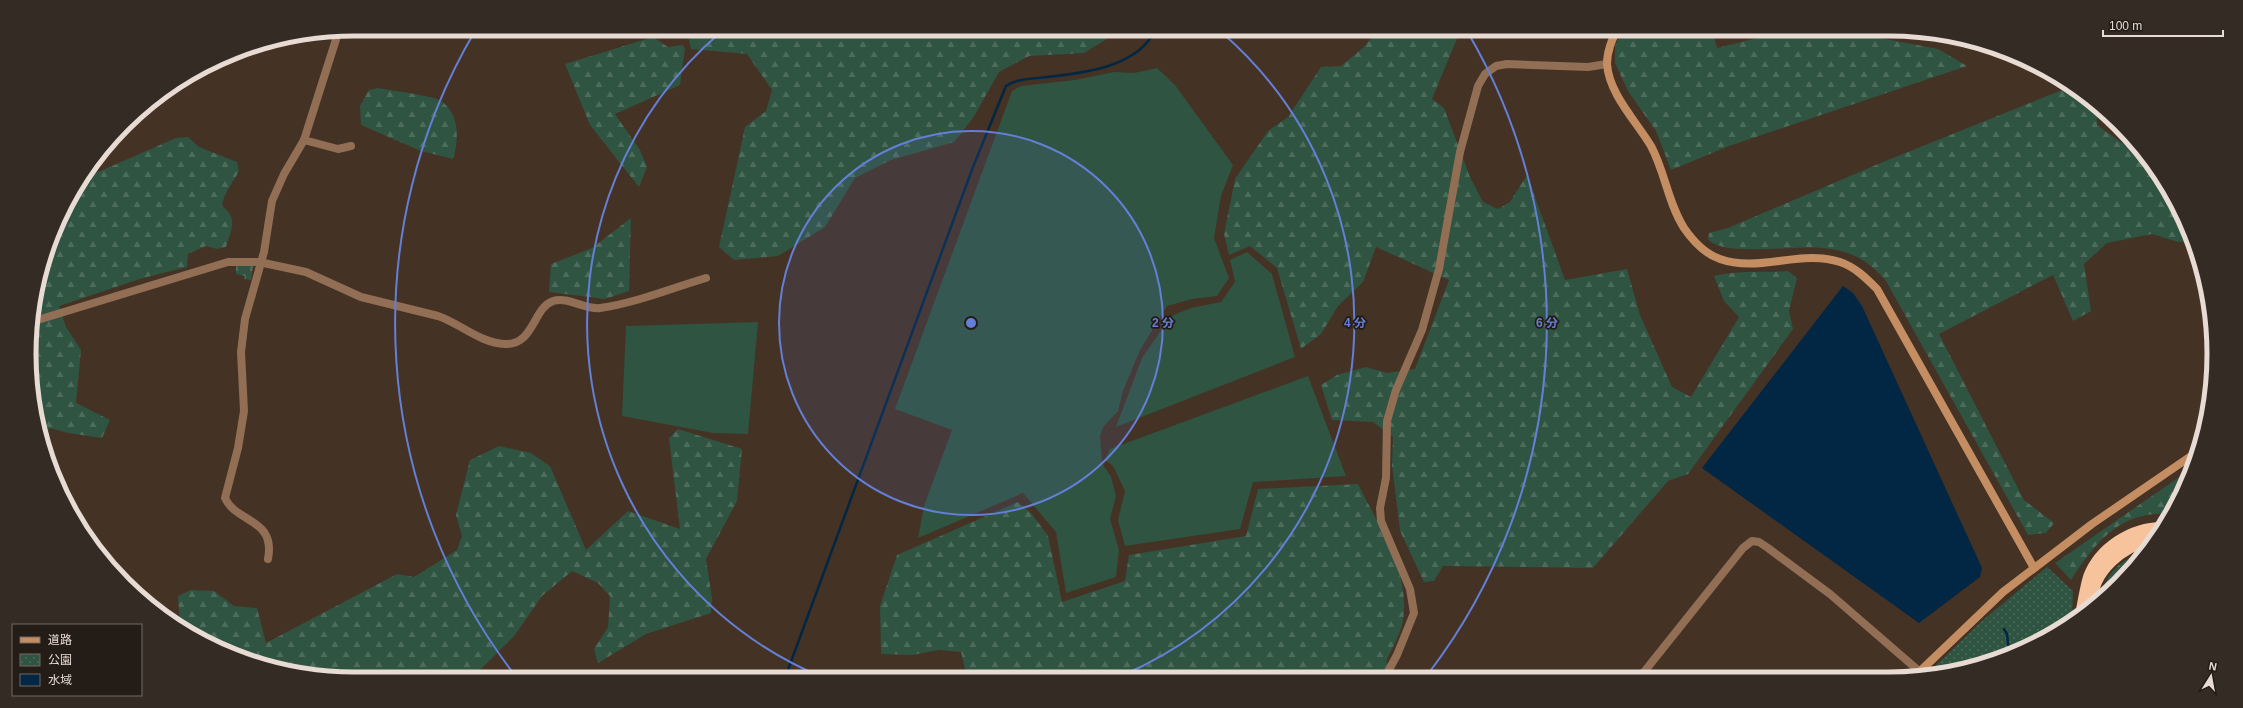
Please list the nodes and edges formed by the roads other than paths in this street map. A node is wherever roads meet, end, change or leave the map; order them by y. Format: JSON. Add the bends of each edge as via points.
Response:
{"nodes":[{"id":1,"x":1614,"y":36,"type":"edge"},
{"id":2,"x":337,"y":37,"type":"edge"},
{"id":3,"x":1607,"y":64,"type":"junction"},
{"id":4,"x":304,"y":140,"type":"junction"},
{"id":5,"x":351,"y":146,"type":"dead end"},
{"id":6,"x":259,"y":262,"type":"junction"},
{"id":7,"x":706,"y":278,"type":"dead end"},
{"id":8,"x":38,"y":320,"type":"edge"},
{"id":9,"x":2190,"y":457,"type":"edge"},
{"id":10,"x":2155,"y":528,"type":"edge"},
{"id":11,"x":2146,"y":541,"type":"edge"},
{"id":12,"x":268,"y":559,"type":"dead end"},
{"id":13,"x":2034,"y":568,"type":"junction"},
{"id":14,"x":2092,"y":599,"type":"edge"},
{"id":15,"x":2083,"y":606,"type":"edge"},
{"id":16,"x":1921,"y":670,"type":"edge"},
{"id":17,"x":1913,"y":671,"type":"edge"},
{"id":18,"x":1388,"y":672,"type":"edge"},
{"id":19,"x":1644,"y":672,"type":"edge"}],
"edges":[{"from":1,"to":3,"type":"street","via":[[1609,46]]},
{"from":2,"to":4,"type":"street"},
{"from":3,"to":13,"type":"street","via":[[1611,80],[1651,148],[1683,226],[1705,251],[1720,259],[1743,263],[1763,264],[1822,258],[1841,263],[1861,273],[1876,289]]},
{"from":3,"to":18,"type":"street","via":[[1588,67],[1507,64],[1496,66],[1485,74],[1478,86],[1460,152],[1438,269],[1422,330],[1386,420],[1386,478],[1380,508],[1381,521],[1410,589],[1414,613]]},
{"from":4,"to":5,"type":"street","via":[[338,149]]},
{"from":4,"to":6,"type":"street","via":[[272,201],[264,252]]},
{"from":6,"to":7,"type":"street","via":[[306,272],[361,297],[451,320],[491,343],[507,344],[519,340],[529,332],[545,306],[553,301],[564,300],[598,308]]},
{"from":6,"to":8,"type":"street","via":[[228,262]]},
{"from":6,"to":12,"type":"street","via":[[245,319],[241,352],[244,411],[238,448],[225,498],[264,533],[270,548]]},
{"from":9,"to":13,"type":"street","via":[[2092,524]]},
{"from":10,"to":15,"type":"highway","via":[[2125,536],[2105,553],[2090,576]]},
{"from":11,"to":14,"type":"highway","via":[[2138,542],[2118,554],[2100,575]]},
{"from":13,"to":16,"type":"street","via":[[1978,614]]},
{"from":17,"to":19,"type":"street","via":[[1830,594],[1768,548],[1752,541],[1743,548]]}]}
